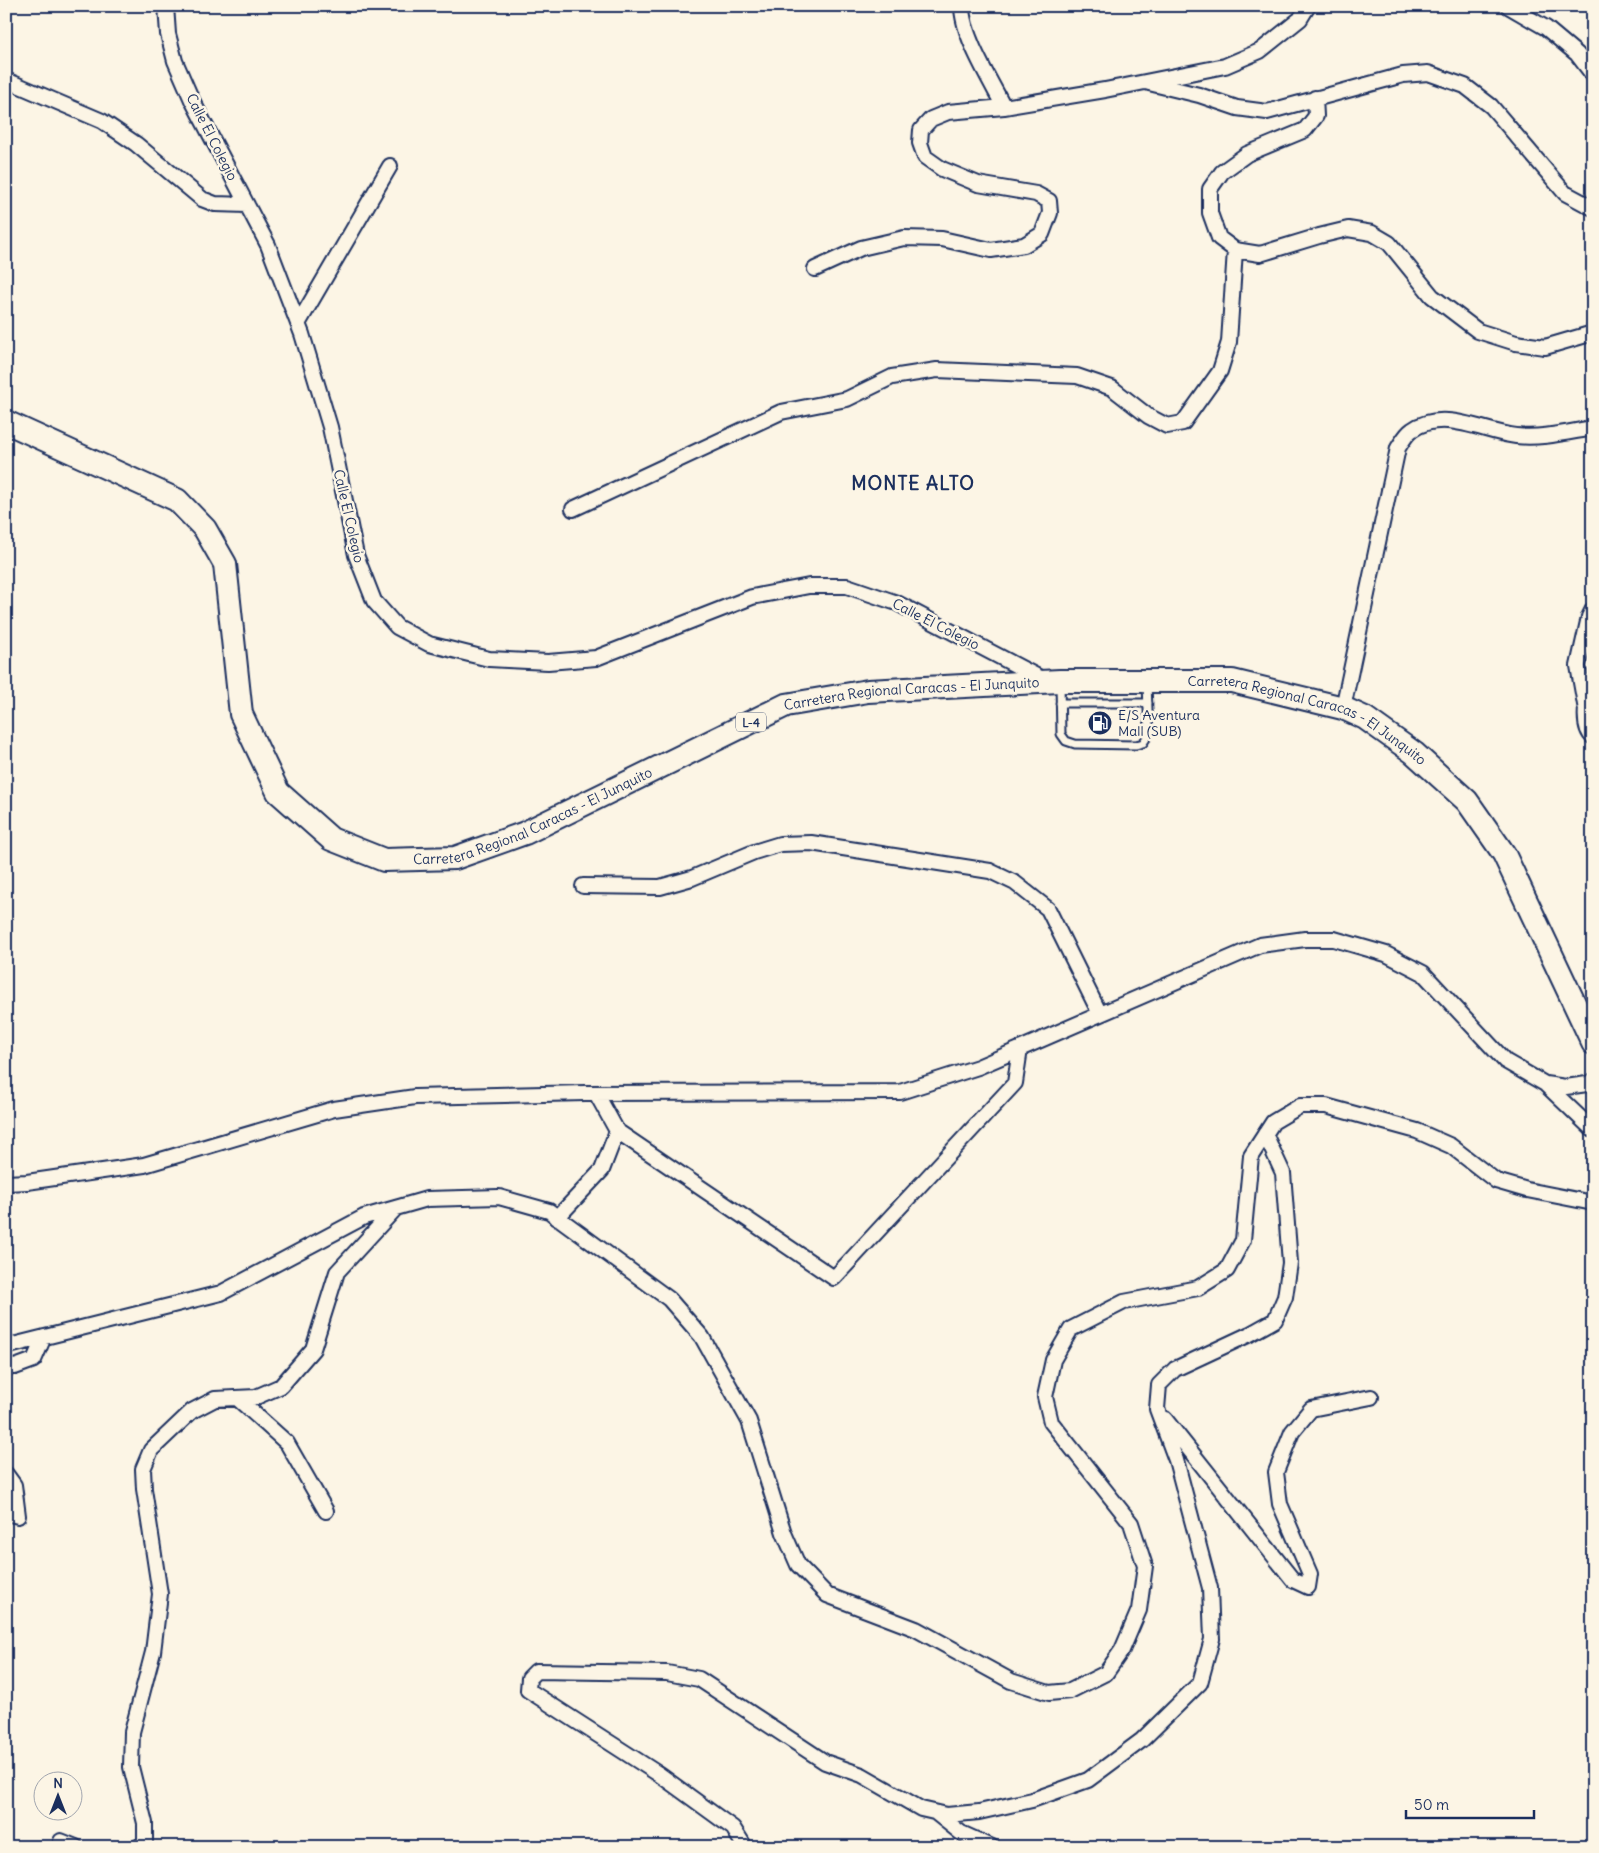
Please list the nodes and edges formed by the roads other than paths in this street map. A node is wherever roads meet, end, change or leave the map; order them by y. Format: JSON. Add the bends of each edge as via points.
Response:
{"nodes":[{"id":1,"x":166,"y":6,"type":"edge"},
{"id":2,"x":962,"y":6,"type":"edge"},
{"id":3,"x":1308,"y":6,"type":"edge"},
{"id":4,"x":1508,"y":6,"type":"edge"},
{"id":5,"x":1593,"y":75,"type":"edge"},
{"id":6,"x":6,"y":80,"type":"edge"},
{"id":7,"x":1146,"y":82,"type":"junction"},
{"id":8,"x":1315,"y":98,"type":"junction"},
{"id":9,"x":1004,"y":107,"type":"junction"},
{"id":10,"x":390,"y":166,"type":"dead end"},
{"id":11,"x":247,"y":205,"type":"junction"},
{"id":12,"x":1593,"y":208,"type":"edge"},
{"id":13,"x":1235,"y":250,"type":"junction"},
{"id":14,"x":815,"y":269,"type":"dead end"},
{"id":15,"x":298,"y":324,"type":"junction"},
{"id":16,"x":1593,"y":333,"type":"edge"},
{"id":17,"x":6,"y":422,"type":"edge"},
{"id":18,"x":1593,"y":428,"type":"edge"},
{"id":19,"x":573,"y":509,"type":"dead end"},
{"id":20,"x":1593,"y":609,"type":"edge"},
{"id":21,"x":1593,"y":680,"type":"edge"},
{"id":22,"x":1147,"y":681,"type":"junction"},
{"id":23,"x":1056,"y":689,"type":"junction"},
{"id":24,"x":1148,"y":703,"type":"junction"},
{"id":25,"x":1343,"y":708,"type":"junction"},
{"id":26,"x":1586,"y":710,"type":"junction"},
{"id":27,"x":1593,"y":737,"type":"edge"},
{"id":28,"x":583,"y":886,"type":"dead end"},
{"id":29,"x":1100,"y":1014,"type":"junction"},
{"id":30,"x":1593,"y":1043,"type":"edge"},
{"id":31,"x":1020,"y":1049,"type":"junction"},
{"id":32,"x":1593,"y":1081,"type":"edge"},
{"id":33,"x":1545,"y":1084,"type":"junction"},
{"id":34,"x":596,"y":1093,"type":"junction"},
{"id":35,"x":1593,"y":1130,"type":"edge"},
{"id":36,"x":617,"y":1131,"type":"junction"},
{"id":37,"x":1265,"y":1134,"type":"junction"},
{"id":38,"x":6,"y":1183,"type":"edge"},
{"id":39,"x":1593,"y":1203,"type":"edge"},
{"id":40,"x":396,"y":1208,"type":"junction"},
{"id":41,"x":557,"y":1218,"type":"junction"},
{"id":42,"x":44,"y":1337,"type":"junction"},
{"id":43,"x":6,"y":1343,"type":"edge"},
{"id":44,"x":6,"y":1366,"type":"edge"},
{"id":45,"x":237,"y":1398,"type":"junction"},
{"id":46,"x":1371,"y":1398,"type":"dead end"},
{"id":47,"x":1156,"y":1409,"type":"junction"},
{"id":48,"x":6,"y":1474,"type":"edge"},
{"id":49,"x":326,"y":1511,"type":"dead end"},
{"id":50,"x":6,"y":1513,"type":"edge"},
{"id":51,"x":935,"y":1812,"type":"junction"},
{"id":52,"x":61,"y":1841,"type":"dead end"},
{"id":53,"x":76,"y":1847,"type":"edge"},
{"id":54,"x":138,"y":1847,"type":"edge"},
{"id":55,"x":746,"y":1847,"type":"edge"},
{"id":56,"x":992,"y":1847,"type":"edge"}],
"edges":[{"from":1,"to":11,"type":"street","name":"Calle El Colegio","via":[[168,34],[175,61]]},
{"from":2,"to":9,"type":"street","via":[[962,18],[972,43]]},
{"from":3,"to":7,"type":"street","via":[[1300,19],[1260,51],[1225,66]]},
{"from":4,"to":5,"type":"street","via":[[1546,28],[1577,54]]},
{"from":6,"to":11,"type":"street","via":[[102,121],[136,144],[202,199],[215,204]]},
{"from":7,"to":8,"type":"street","via":[[1237,108],[1268,112]]},
{"from":7,"to":9,"type":"street"},
{"from":8,"to":12,"type":"street","via":[[1403,74],[1428,73],[1465,86],[1491,106],[1565,193]]},
{"from":8,"to":13,"type":"street","via":[[1316,116],[1305,130],[1247,154],[1222,172],[1210,190],[1210,213],[1219,238]]},
{"from":9,"to":14,"type":"street","via":[[948,112],[931,119],[921,130],[920,144],[925,157],[942,169],[978,184],[1036,194],[1049,201],[1050,213],[1042,234],[1024,244],[991,250],[942,239],[904,238],[861,248]]},
{"from":10,"to":15,"type":"street"},
{"from":11,"to":15,"type":"street","name":"Calle El Colegio","via":[[268,245]]},
{"from":13,"to":16,"type":"street","via":[[1260,254],[1348,229],[1372,233],[1389,243],[1432,296],[1478,331],[1516,343],[1545,347]]},
{"from":13,"to":19,"type":"street","via":[[1229,342],[1220,371],[1183,423],[1167,426],[1148,416],[1112,388],[1077,376],[937,370],[892,377],[847,399],[781,412]]},
{"from":15,"to":23,"type":"street","name":"Calle El Colegio","via":[[330,427],[356,555],[374,601],[398,628],[429,644],[489,659],[548,662],[596,658],[752,597],[809,586],[847,586],[897,603]]},
{"from":17,"to":23,"type":"main road","name":"Carretera Regional Caracas - El Junquito","number":"L-4","via":[[177,500],[206,529],[225,564],[241,714],[278,792],[331,839],[384,860],[455,858],[525,833],[786,705],[868,691]]},
{"from":18,"to":25,"type":"street","via":[[1541,436],[1517,436],[1454,421],[1429,421],[1411,430],[1398,448]]},
{"from":20,"to":26,"type":"street","via":[[1578,666]]},
{"from":21,"to":26,"type":"street","via":[[1587,694]]},
{"from":22,"to":23,"type":"main road","name":"Carretera Regional Caracas - El Junquito","number":"L-4"},
{"from":22,"to":24,"type":"lane"},
{"from":22,"to":25,"type":"main road","name":"Carretera Regional Caracas - El Junquito","number":"L-4","via":[[1232,681]]},
{"from":23,"to":24,"type":"lane"},
{"from":23,"to":24,"type":"lane","via":[[1061,734],[1066,741],[1075,744],[1143,743],[1149,734]]},
{"from":25,"to":30,"type":"main road","name":"Carretera Regional Caracas - El Junquito","number":"L-4","via":[[1365,718],[1414,753],[1467,800],[1504,854]]},
{"from":26,"to":27,"type":"street","via":[[1586,720]]},
{"from":28,"to":29,"type":"street","via":[[660,887],[780,844],[811,843],[990,871],[1014,883],[1048,909]]},
{"from":29,"to":31,"type":"street"},
{"from":29,"to":33,"type":"street","via":[[1260,945],[1334,939],[1386,954],[1423,973],[1505,1061]]},
{"from":31,"to":34,"type":"street","via":[[978,1067],[900,1092]]},
{"from":31,"to":36,"type":"street","via":[[1014,1083],[834,1278]]},
{"from":32,"to":33,"type":"street","via":[[1566,1087]]},
{"from":33,"to":35,"type":"street"},
{"from":34,"to":36,"type":"street"},
{"from":34,"to":38,"type":"street","via":[[414,1097],[334,1109],[144,1165]]},
{"from":36,"to":41,"type":"street","via":[[602,1170]]},
{"from":37,"to":39,"type":"street","via":[[1272,1122],[1300,1106],[1326,1106],[1417,1131],[1451,1146],[1496,1181]]},
{"from":37,"to":41,"type":"street","via":[[1251,1156],[1243,1240],[1227,1270],[1198,1288],[1124,1302],[1097,1315],[1071,1329],[1053,1360],[1045,1398],[1051,1422],[1130,1523],[1145,1566],[1140,1610],[1122,1650],[1106,1673],[1070,1691],[1049,1693],[1011,1681],[916,1629],[827,1595],[798,1565],[784,1533],[749,1421],[702,1337],[669,1300]]},
{"from":37,"to":47,"type":"street","via":[[1282,1173],[1290,1263],[1285,1297],[1275,1320],[1175,1369],[1159,1385]]},
{"from":40,"to":41,"type":"street","via":[[427,1199],[499,1197],[549,1211]]},
{"from":40,"to":42,"type":"street","via":[[364,1217],[221,1293]]},
{"from":40,"to":45,"type":"street","via":[[337,1272],[312,1349],[281,1386],[256,1397]]},
{"from":42,"to":43,"type":"street","via":[[14,1345]]},
{"from":42,"to":44,"type":"street","via":[[34,1360],[15,1367]]},
{"from":45,"to":49,"type":"street","via":[[286,1443]]},
{"from":45,"to":54,"type":"street","via":[[215,1399],[192,1411],[151,1450],[143,1469],[160,1594],[153,1652],[132,1732],[131,1767],[145,1823],[145,1843]]},
{"from":46,"to":47,"type":"street","via":[[1311,1409],[1292,1432],[1276,1472],[1280,1504],[1310,1574],[1308,1587],[1293,1580]]},
{"from":47,"to":51,"type":"street","via":[[1176,1460],[1210,1588],[1212,1639],[1200,1683],[1142,1740],[1088,1780],[1032,1800],[979,1812],[948,1815]]},
{"from":48,"to":50,"type":"street","via":[[14,1485],[18,1516]]},
{"from":51,"to":55,"type":"street","via":[[922,1810],[862,1775],[825,1762],[699,1679],[667,1673],[536,1671],[529,1678],[528,1690],[660,1775],[733,1828]]},
{"from":51,"to":56,"type":"street","via":[[961,1833]]},
{"from":52,"to":53,"type":"street"}]}
